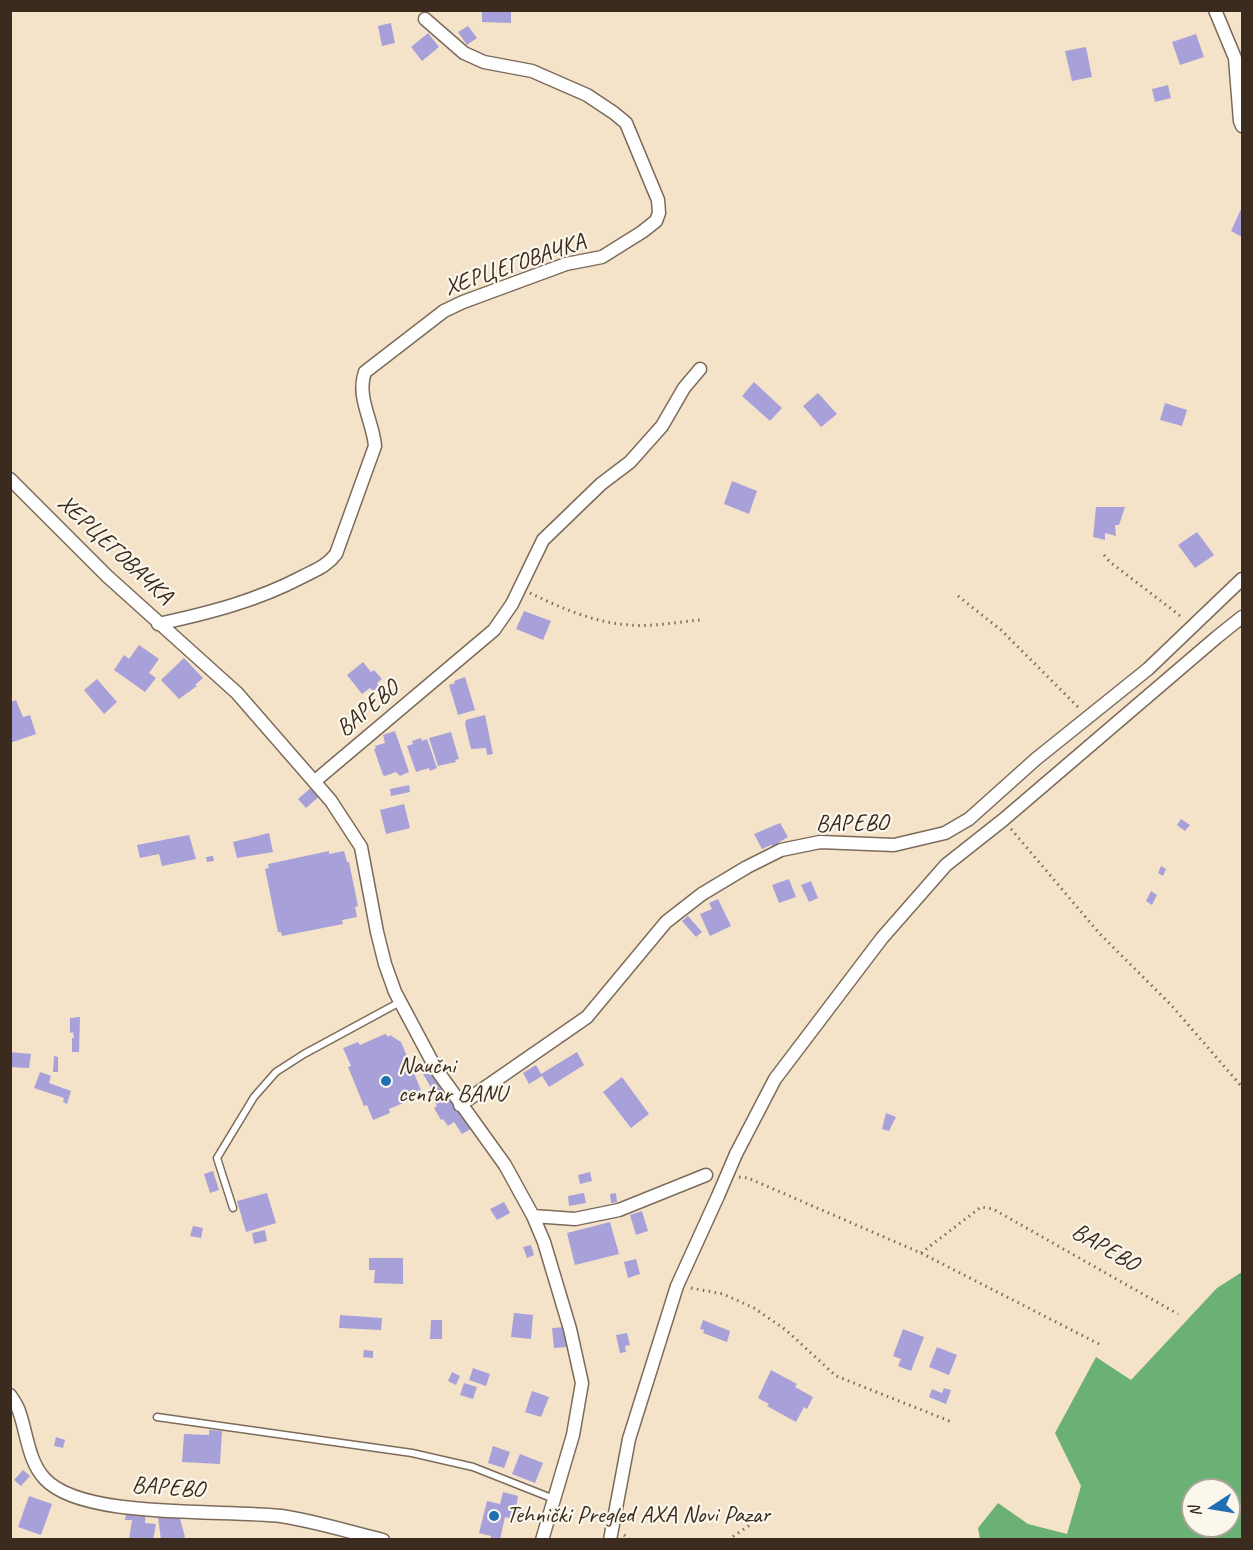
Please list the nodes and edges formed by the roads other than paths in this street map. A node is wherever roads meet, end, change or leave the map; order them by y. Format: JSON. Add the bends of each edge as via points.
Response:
{"nodes":[{"id":1,"x":1215,"y":10,"type":"edge"},
{"id":2,"x":425,"y":19,"type":"dead end"},
{"id":3,"x":1239,"y":56,"type":"edge"},
{"id":4,"x":1242,"y":126,"type":"edge"},
{"id":5,"x":700,"y":369,"type":"dead end"},
{"id":6,"x":10,"y":479,"type":"edge"},
{"id":7,"x":1242,"y":579,"type":"edge"},
{"id":8,"x":1242,"y":616,"type":"edge"},
{"id":9,"x":158,"y":624,"type":"junction"},
{"id":10,"x":315,"y":782,"type":"junction"},
{"id":11,"x":969,"y":819,"type":"junction"},
{"id":12,"x":979,"y":839,"type":"junction"},
{"id":13,"x":400,"y":1002,"type":"junction"},
{"id":14,"x":460,"y":1105,"type":"junction"},
{"id":15,"x":706,"y":1175,"type":"dead end"},
{"id":16,"x":233,"y":1208,"type":"dead end"},
{"id":17,"x":533,"y":1216,"type":"junction"},
{"id":18,"x":10,"y":1395,"type":"edge"},
{"id":19,"x":157,"y":1417,"type":"dead end"},
{"id":20,"x":554,"y":1499,"type":"junction"},
{"id":21,"x":383,"y":1539,"type":"edge"},
{"id":22,"x":542,"y":1539,"type":"edge"},
{"id":23,"x":610,"y":1539,"type":"edge"}],
"edges":[{"from":1,"to":3,"type":"street"},
{"from":2,"to":9,"type":"street","name":"ХЕРЦЕГОВАЧКА","via":[[464,53],[483,62],[532,71],[587,95],[626,123],[658,200],[656,221],[602,257],[566,264],[444,311],[365,372],[362,395],[375,446],[336,554],[329,563],[250,601]]},
{"from":3,"to":4,"type":"street"},
{"from":5,"to":10,"type":"street","name":"ВАРЕВО","via":[[662,426],[630,462],[543,540],[512,604],[494,630]]},
{"from":6,"to":9,"type":"street","name":"ХЕРЦЕГОВАЧКА"},
{"from":7,"to":11,"type":"street","name":"ВАРЕВО","via":[[1148,669]]},
{"from":8,"to":12,"type":"street"},
{"from":9,"to":10,"type":"street","via":[[237,693]]},
{"from":10,"to":13,"type":"street","via":[[361,847],[385,964]]},
{"from":11,"to":12,"type":"street"},
{"from":11,"to":14,"type":"street","name":"ВАРЕВО","via":[[945,833],[894,845],[820,842],[781,850],[747,867],[666,922],[587,1017]]},
{"from":12,"to":23,"type":"street","bridge":true,"via":[[946,865],[882,938],[775,1079],[736,1154],[677,1286],[629,1439]]},
{"from":13,"to":14,"type":"street"},
{"from":13,"to":16,"type":"lane","via":[[276,1072],[254,1097],[217,1158]]},
{"from":14,"to":17,"type":"street","via":[[505,1166]]},
{"from":15,"to":17,"type":"street","via":[[619,1210],[575,1219]]},
{"from":17,"to":20,"type":"street","via":[[557,1283],[582,1383],[573,1435]]},
{"from":18,"to":21,"type":"street","name":"ВАРЕВО","via":[[19,1410],[36,1466],[45,1480],[67,1494],[86,1501],[152,1510],[282,1517]]},
{"from":19,"to":20,"type":"lane","via":[[412,1453],[473,1467]]},
{"from":20,"to":22,"type":"street"}]}
